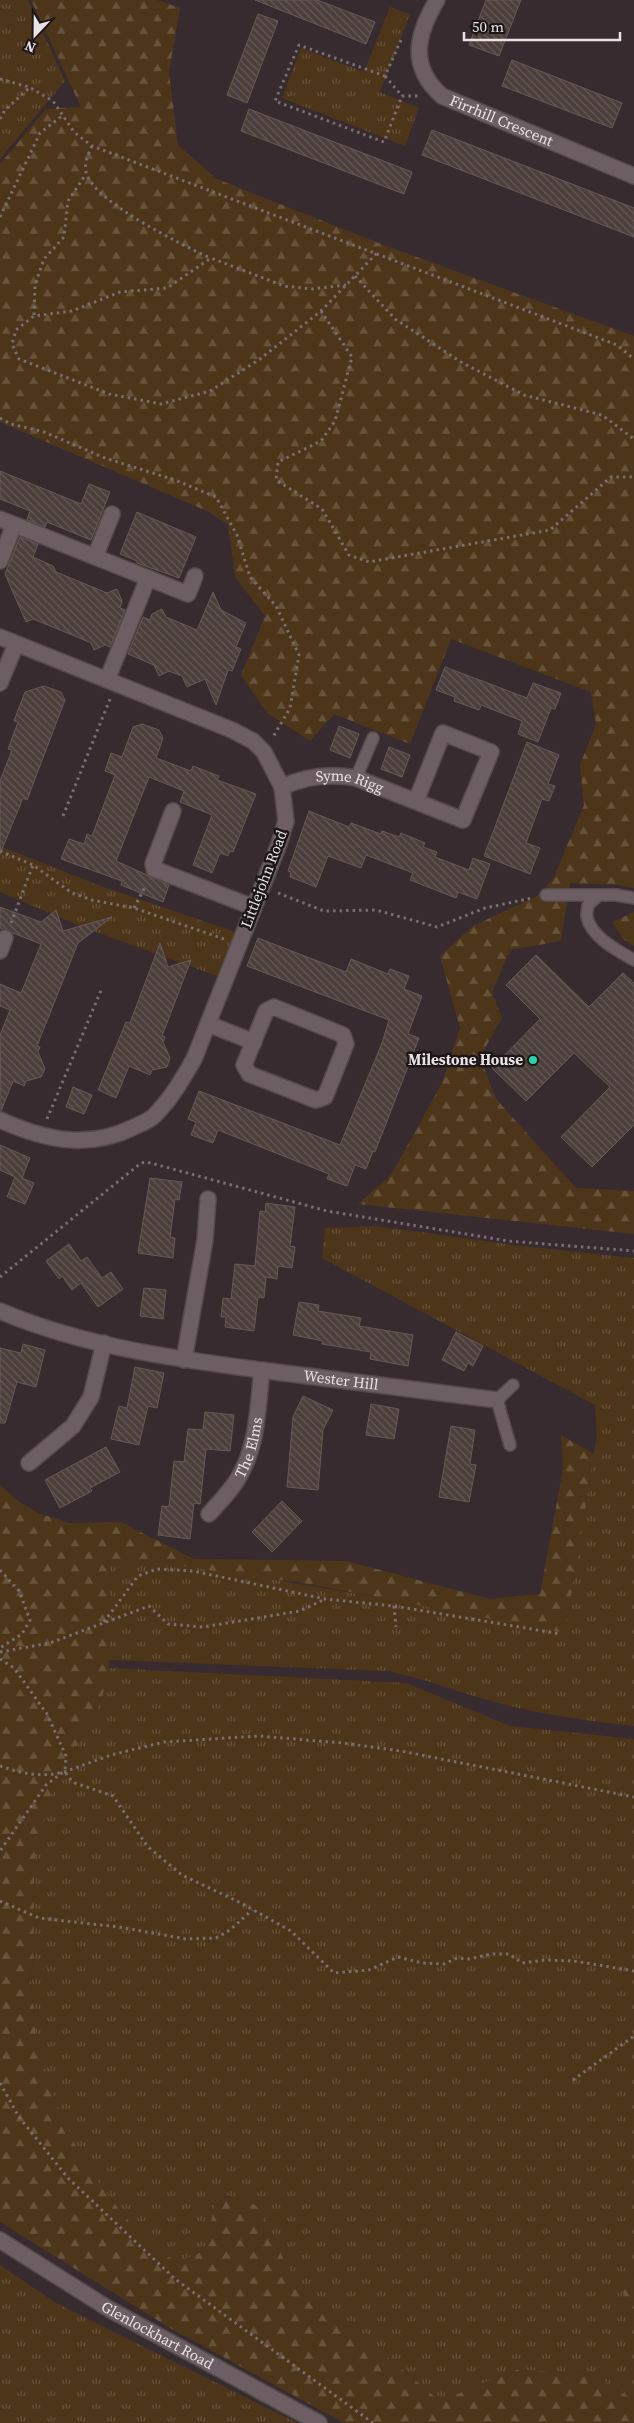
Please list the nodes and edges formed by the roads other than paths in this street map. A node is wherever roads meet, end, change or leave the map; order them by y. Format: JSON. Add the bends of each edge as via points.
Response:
{"nodes":[{"id":1,"x":438,"y":0,"type":"edge"},
{"id":2,"x":634,"y":176,"type":"edge"},
{"id":3,"x":112,"y":514,"type":"dead end"},
{"id":4,"x":0,"y":519,"type":"edge"},
{"id":5,"x":14,"y":525,"type":"junction"},
{"id":6,"x":95,"y":557,"type":"junction"},
{"id":7,"x":0,"y":561,"type":"edge"},
{"id":8,"x":195,"y":576,"type":"dead end"},
{"id":9,"x":148,"y":578,"type":"junction"},
{"id":10,"x":0,"y":638,"type":"edge"},
{"id":11,"x":16,"y":644,"type":"junction"},
{"id":12,"x":112,"y":682,"type":"junction"},
{"id":13,"x":0,"y":683,"type":"edge"},
{"id":14,"x":372,"y":738,"type":"dead end"},
{"id":15,"x":356,"y":778,"type":"junction"},
{"id":16,"x":282,"y":787,"type":"junction"},
{"id":17,"x":416,"y":801,"type":"junction"},
{"id":18,"x":173,"y":811,"type":"dead end"},
{"id":19,"x":546,"y":895,"type":"road end"},
{"id":20,"x":598,"y":896,"type":"junction"},
{"id":21,"x":634,"y":898,"type":"edge"},
{"id":22,"x":253,"y":907,"type":"junction"},
{"id":23,"x":634,"y":960,"type":"edge"},
{"id":24,"x":208,"y":1024,"type":"junction"},
{"id":25,"x":254,"y":1042,"type":"junction"},
{"id":26,"x":0,"y":1120,"type":"edge"},
{"id":27,"x":208,"y":1199,"type":"dead end"},
{"id":28,"x":0,"y":1311,"type":"edge"},
{"id":29,"x":104,"y":1343,"type":"junction"},
{"id":30,"x":184,"y":1360,"type":"junction"},
{"id":31,"x":262,"y":1370,"type":"junction"},
{"id":32,"x":513,"y":1386,"type":"dead end"},
{"id":33,"x":497,"y":1400,"type":"junction"},
{"id":34,"x":510,"y":1445,"type":"dead end"},
{"id":35,"x":30,"y":1463,"type":"dead end"},
{"id":36,"x":209,"y":1514,"type":"dead end"},
{"id":37,"x":0,"y":2240,"type":"edge"},
{"id":38,"x":319,"y":2423,"type":"edge"}],
"edges":[{"from":1,"to":2,"type":"street","name":"Firrhill Crescent","via":[[419,37],[420,63],[430,86],[442,96]]},
{"from":3,"to":6,"type":"street"},
{"from":4,"to":5,"type":"street"},
{"from":5,"to":6,"type":"street"},
{"from":5,"to":7,"type":"street"},
{"from":6,"to":9,"type":"street"},
{"from":8,"to":9,"type":"street","via":[[188,594]]},
{"from":9,"to":12,"type":"street"},
{"from":10,"to":11,"type":"street","name":"Littlejohn Road"},
{"from":11,"to":12,"type":"street","name":"Littlejohn Road"},
{"from":11,"to":13,"type":"street"},
{"from":12,"to":16,"type":"street","name":"Littlejohn Road","via":[[253,740],[264,752]]},
{"from":14,"to":15,"type":"lane"},
{"from":15,"to":16,"type":"street","name":"Syme Rigg","via":[[338,774],[319,776],[296,780]]},
{"from":15,"to":17,"type":"street","name":"Syme Rigg"},
{"from":16,"to":22,"type":"street","name":"Littlejohn Road","via":[[286,821]]},
{"from":17,"to":17,"type":"street","name":"Syme Rigg","via":[[463,820],[491,752],[443,732]]},
{"from":18,"to":22,"type":"street","via":[[153,864],[154,869]]},
{"from":19,"to":20,"type":"lane"},
{"from":20,"to":21,"type":"lane"},
{"from":20,"to":23,"type":"lane","via":[[588,905],[587,917],[615,950]]},
{"from":22,"to":24,"type":"street","name":"Littlejohn Road"},
{"from":24,"to":25,"type":"street"},
{"from":24,"to":26,"type":"street","name":"Littlejohn Road","via":[[176,1091],[152,1118],[123,1132],[98,1140],[70,1140],[40,1135]]},
{"from":25,"to":25,"type":"street","via":[[244,1065],[249,1074],[316,1100],[325,1097],[346,1044],[343,1035],[274,1008],[266,1011]]},
{"from":27,"to":30,"type":"street","via":[[205,1240]]},
{"from":28,"to":29,"type":"street","name":"Wester Hill"},
{"from":29,"to":30,"type":"street","name":"Wester Hill"},
{"from":29,"to":35,"type":"street","via":[[91,1397],[73,1426]]},
{"from":30,"to":31,"type":"street","name":"Wester Hill"},
{"from":31,"to":33,"type":"street","name":"Wester Hill"},
{"from":31,"to":36,"type":"street","name":"The Elms","via":[[249,1457],[242,1474]]},
{"from":32,"to":33,"type":"lane"},
{"from":33,"to":34,"type":"lane"},
{"from":37,"to":38,"type":"street","name":"Glenlockhart Road","via":[[109,2309]]}]}
